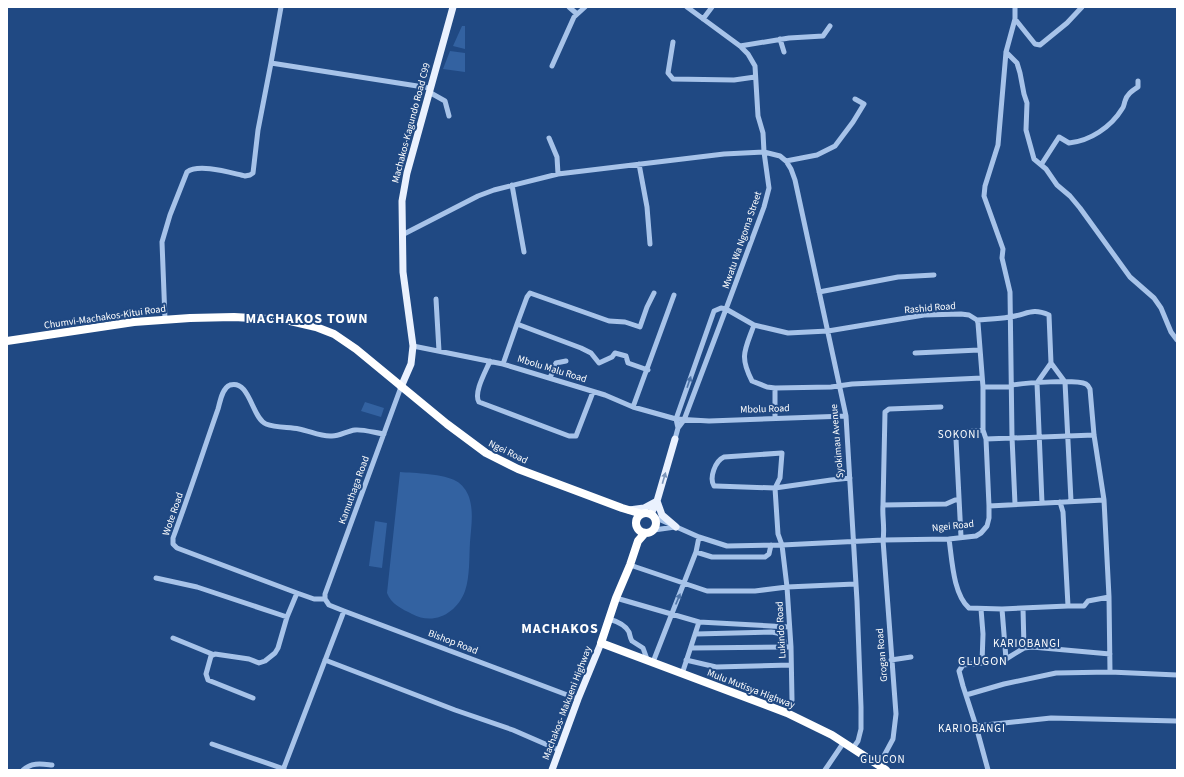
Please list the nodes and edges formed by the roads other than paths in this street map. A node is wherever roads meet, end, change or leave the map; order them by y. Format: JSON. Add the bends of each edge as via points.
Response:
{"nodes":[{"id":1,"x":281,"y":7,"type":"edge"},
{"id":2,"x":453,"y":7,"type":"edge"},
{"id":3,"x":569,"y":7,"type":"edge"},
{"id":4,"x":585,"y":7,"type":"edge"},
{"id":5,"x":687,"y":7,"type":"edge"},
{"id":6,"x":712,"y":7,"type":"edge"},
{"id":7,"x":1015,"y":7,"type":"edge"},
{"id":8,"x":1082,"y":7,"type":"edge"},
{"id":9,"x":577,"y":14,"type":"junction"},
{"id":10,"x":1015,"y":18,"type":"junction"},
{"id":11,"x":703,"y":19,"type":"junction"},
{"id":12,"x":830,"y":26,"type":"dead end"},
{"id":13,"x":780,"y":39,"type":"junction"},
{"id":14,"x":673,"y":42,"type":"dead end"},
{"id":15,"x":740,"y":46,"type":"junction"},
{"id":16,"x":784,"y":52,"type":"dead end"},
{"id":17,"x":1006,"y":52,"type":"junction"},
{"id":18,"x":271,"y":63,"type":"junction"},
{"id":19,"x":552,"y":66,"type":"dead end"},
{"id":20,"x":755,"y":77,"type":"junction"},
{"id":21,"x":1138,"y":81,"type":"dead end"},
{"id":22,"x":429,"y":90,"type":"junction"},
{"id":23,"x":855,"y":99,"type":"dead end"},
{"id":24,"x":449,"y":116,"type":"dead end"},
{"id":25,"x":548,"y":138,"type":"dead end"},
{"id":26,"x":764,"y":152,"type":"junction"},
{"id":27,"x":786,"y":161,"type":"junction"},
{"id":28,"x":639,"y":164,"type":"junction"},
{"id":29,"x":1041,"y":165,"type":"junction"},
{"id":30,"x":558,"y":174,"type":"junction"},
{"id":31,"x":512,"y":185,"type":"junction"},
{"id":32,"x":402,"y":235,"type":"junction"},
{"id":33,"x":650,"y":244,"type":"dead end"},
{"id":34,"x":524,"y":252,"type":"dead end"},
{"id":35,"x":934,"y":275,"type":"dead end"},
{"id":36,"x":819,"y":292,"type":"junction"},
{"id":37,"x":654,"y":293,"type":"dead end"},
{"id":38,"x":674,"y":295,"type":"dead end"},
{"id":39,"x":436,"y":299,"type":"dead end"},
{"id":40,"x":726,"y":309,"type":"junction"},
{"id":41,"x":1011,"y":317,"type":"junction"},
{"id":42,"x":164,"y":319,"type":"junction"},
{"id":43,"x":977,"y":320,"type":"junction"},
{"id":44,"x":517,"y":324,"type":"junction"},
{"id":45,"x":754,"y":325,"type":"junction"},
{"id":46,"x":828,"y":331,"type":"junction"},
{"id":47,"x":1177,"y":340,"type":"edge"},
{"id":48,"x":7,"y":341,"type":"edge"},
{"id":49,"x":413,"y":346,"type":"junction"},
{"id":50,"x":980,"y":350,"type":"junction"},
{"id":51,"x":439,"y":351,"type":"junction"},
{"id":52,"x":915,"y":353,"type":"dead end"},
{"id":53,"x":490,"y":361,"type":"junction"},
{"id":54,"x":566,"y":361,"type":"dead end"},
{"id":55,"x":1051,"y":363,"type":"junction"},
{"id":56,"x":503,"y":364,"type":"junction"},
{"id":57,"x":648,"y":370,"type":"junction"},
{"id":58,"x":550,"y":378,"type":"junction"},
{"id":59,"x":982,"y":378,"type":"junction"},
{"id":60,"x":1065,"y":382,"type":"junction"},
{"id":61,"x":1037,"y":383,"type":"junction"},
{"id":62,"x":840,"y":385,"type":"junction"},
{"id":63,"x":1012,"y":385,"type":"junction"},
{"id":64,"x":401,"y":387,"type":"junction"},
{"id":65,"x":983,"y":387,"type":"junction"},
{"id":66,"x":775,"y":388,"type":"junction"},
{"id":67,"x":593,"y":392,"type":"junction"},
{"id":68,"x":633,"y":407,"type":"junction"},
{"id":69,"x":941,"y":407,"type":"dead end"},
{"id":70,"x":846,"y":416,"type":"junction"},
{"id":71,"x":775,"y":418,"type":"junction"},
{"id":72,"x":676,"y":419,"type":"junction"},
{"id":73,"x":684,"y":420,"type":"junction"},
{"id":74,"x":678,"y":428,"type":"junction"},
{"id":75,"x":983,"y":430,"type":"junction"},
{"id":76,"x":384,"y":434,"type":"junction"},
{"id":77,"x":1094,"y":435,"type":"junction"},
{"id":78,"x":1068,"y":436,"type":"junction"},
{"id":79,"x":1012,"y":437,"type":"junction"},
{"id":80,"x":1039,"y":437,"type":"junction"},
{"id":81,"x":675,"y":439,"type":"joint"},
{"id":82,"x":986,"y":439,"type":"junction"},
{"id":83,"x":850,"y":478,"type":"junction"},
{"id":84,"x":775,"y":488,"type":"junction"},
{"id":85,"x":959,"y":500,"type":"junction"},
{"id":86,"x":1104,"y":500,"type":"junction"},
{"id":87,"x":657,"y":501,"type":"junction"},
{"id":88,"x":1071,"y":501,"type":"junction"},
{"id":89,"x":1060,"y":502,"type":"junction"},
{"id":90,"x":1042,"y":503,"type":"junction"},
{"id":91,"x":883,"y":504,"type":"junction"},
{"id":92,"x":1015,"y":504,"type":"junction"},
{"id":93,"x":989,"y":506,"type":"junction"},
{"id":94,"x":625,"y":509,"type":"junction"},
{"id":95,"x":642,"y":514,"type":"junction"},
{"id":96,"x":653,"y":516,"type":"junction"},
{"id":97,"x":676,"y":527,"type":"junction"},
{"id":98,"x":640,"y":530,"type":"junction"},
{"id":99,"x":654,"y":530,"type":"junction"},
{"id":100,"x":961,"y":537,"type":"junction"},
{"id":101,"x":699,"y":538,"type":"junction"},
{"id":102,"x":948,"y":539,"type":"junction"},
{"id":103,"x":883,"y":540,"type":"junction"},
{"id":104,"x":853,"y":542,"type":"junction"},
{"id":105,"x":771,"y":545,"type":"junction"},
{"id":106,"x":782,"y":545,"type":"junction"},
{"id":107,"x":696,"y":552,"type":"junction"},
{"id":108,"x":630,"y":566,"type":"junction"},
{"id":109,"x":156,"y":578,"type":"dead end"},
{"id":110,"x":684,"y":584,"type":"junction"},
{"id":111,"x":855,"y":584,"type":"junction"},
{"id":112,"x":787,"y":587,"type":"junction"},
{"id":113,"x":297,"y":593,"type":"junction"},
{"id":114,"x":1109,"y":597,"type":"junction"},
{"id":115,"x":616,"y":598,"type":"junction"},
{"id":116,"x":325,"y":599,"type":"junction"},
{"id":117,"x":1068,"y":606,"type":"junction"},
{"id":118,"x":1023,"y":608,"type":"junction"},
{"id":119,"x":981,"y":609,"type":"junction"},
{"id":120,"x":1002,"y":609,"type":"junction"},
{"id":121,"x":344,"y":611,"type":"junction"},
{"id":122,"x":672,"y":614,"type":"junction"},
{"id":123,"x":287,"y":618,"type":"junction"},
{"id":124,"x":609,"y":619,"type":"junction"},
{"id":125,"x":699,"y":622,"type":"junction"},
{"id":126,"x":789,"y":627,"type":"junction"},
{"id":127,"x":696,"y":634,"type":"junction"},
{"id":128,"x":173,"y":638,"type":"dead end"},
{"id":129,"x":601,"y":643,"type":"junction"},
{"id":130,"x":788,"y":647,"type":"junction"},
{"id":131,"x":691,"y":648,"type":"junction"},
{"id":132,"x":1024,"y":648,"type":"junction"},
{"id":133,"x":212,"y":654,"type":"junction"},
{"id":134,"x":1110,"y":654,"type":"junction"},
{"id":135,"x":911,"y":657,"type":"dead end"},
{"id":136,"x":1006,"y":658,"type":"junction"},
{"id":137,"x":325,"y":660,"type":"junction"},
{"id":138,"x":650,"y":660,"type":"junction"},
{"id":139,"x":686,"y":660,"type":"junction"},
{"id":140,"x":891,"y":660,"type":"junction"},
{"id":141,"x":982,"y":663,"type":"junction"},
{"id":142,"x":792,"y":666,"type":"junction"},
{"id":143,"x":1110,"y":672,"type":"junction"},
{"id":144,"x":682,"y":674,"type":"junction"},
{"id":145,"x":1177,"y":675,"type":"edge"},
{"id":146,"x":966,"y":695,"type":"junction"},
{"id":147,"x":253,"y":698,"type":"dead end"},
{"id":148,"x":578,"y":699,"type":"junction"},
{"id":149,"x":787,"y":713,"type":"junction"},
{"id":150,"x":1177,"y":721,"type":"edge"},
{"id":151,"x":976,"y":726,"type":"junction"},
{"id":152,"x":844,"y":742,"type":"junction"},
{"id":153,"x":212,"y":744,"type":"dead end"},
{"id":154,"x":853,"y":748,"type":"junction"},
{"id":155,"x":559,"y":750,"type":"junction"},
{"id":156,"x":52,"y":765,"type":"dead end"},
{"id":157,"x":879,"y":765,"type":"junction"},
{"id":158,"x":284,"y":769,"type":"edge"},
{"id":159,"x":23,"y":770,"type":"edge"},
{"id":160,"x":552,"y":770,"type":"edge"},
{"id":161,"x":825,"y":770,"type":"edge"},
{"id":162,"x":886,"y":770,"type":"edge"},
{"id":163,"x":988,"y":770,"type":"edge"}],
"edges":[{"from":1,"to":18,"type":"street"},
{"from":2,"to":22,"type":"main road","name":"Machakos-Kagundo Road C99"},
{"from":3,"to":9,"type":"street"},
{"from":4,"to":9,"type":"street"},
{"from":5,"to":11,"type":"street","name":"Mwatu Wa Ngoma Street"},
{"from":6,"to":11,"type":"street"},
{"from":7,"to":10,"type":"street"},
{"from":8,"to":10,"type":"street","via":[[1068,23],[1040,45],[1035,44]]},
{"from":9,"to":19,"type":"street"},
{"from":10,"to":17,"type":"street"},
{"from":11,"to":15,"type":"street","name":"Mwatu Wa Ngoma Street"},
{"from":12,"to":13,"type":"street","via":[[823,36]]},
{"from":13,"to":15,"type":"street"},
{"from":13,"to":16,"type":"street"},
{"from":14,"to":20,"type":"street","via":[[668,73],[673,79],[734,80]]},
{"from":15,"to":20,"type":"street","name":"Mwatu Wa Ngoma Street","via":[[755,66]]},
{"from":17,"to":29,"type":"street","via":[[1017,63],[1027,103],[1027,136],[1032,154]]},
{"from":17,"to":41,"type":"street","via":[[998,145],[984,196],[1003,249],[1002,258],[1010,292]]},
{"from":18,"to":22,"type":"street"},
{"from":18,"to":42,"type":"street","via":[[258,130],[254,173],[245,176],[200,168],[187,172],[162,242]]},
{"from":20,"to":26,"type":"street","name":"Mwatu Wa Ngoma Street"},
{"from":21,"to":29,"type":"street","via":[[1138,87],[1128,95],[1124,108],[1115,120],[1095,135],[1080,142],[1069,143],[1059,137]]},
{"from":22,"to":24,"type":"street","via":[[445,100]]},
{"from":22,"to":32,"type":"main road","name":"Machakos-Kagundo Road C99","via":[[402,194]]},
{"from":23,"to":27,"type":"street","via":[[864,104],[835,146],[817,155]]},
{"from":25,"to":30,"type":"street","via":[[557,158]]},
{"from":26,"to":27,"type":"street","via":[[780,156]]},
{"from":26,"to":28,"type":"street"},
{"from":26,"to":40,"type":"street","name":"Mwatu Wa Ngoma Street","via":[[769,188]]},
{"from":27,"to":36,"type":"street","name":"Syokimau Avenue","via":[[795,180]]},
{"from":28,"to":30,"type":"street"},
{"from":28,"to":33,"type":"street","via":[[647,207]]},
{"from":29,"to":47,"type":"street","via":[[1080,208],[1130,277],[1154,298]]},
{"from":30,"to":31,"type":"street"},
{"from":31,"to":32,"type":"street","via":[[478,196]]},
{"from":31,"to":34,"type":"street"},
{"from":32,"to":49,"type":"main road","name":"Machakos-Kagundo Road C99","via":[[404,284]]},
{"from":35,"to":36,"type":"street","via":[[898,277]]},
{"from":36,"to":46,"type":"street","name":"Syokimau Avenue"},
{"from":37,"to":44,"type":"street","via":[[640,328],[625,322],[609,321],[530,293]]},
{"from":38,"to":57,"type":"street"},
{"from":39,"to":51,"type":"street"},
{"from":40,"to":45,"type":"street","name":"Rashid Road"},
{"from":72,"to":40,"type":"street","one_way":true,"via":[[714,311]]},
{"from":40,"to":73,"type":"street","name":"Mwatu Wa Ngoma Street"},
{"from":41,"to":43,"type":"street"},
{"from":41,"to":55,"type":"street","via":[[1030,311],[1040,311],[1049,315]]},
{"from":41,"to":63,"type":"street"},
{"from":42,"to":48,"type":"highway","name":"Chumvi-Machakos-Kitui Road"},
{"from":42,"to":64,"type":"highway","name":"Chumvi-Machakos-Kitui Road","via":[[234,317],[286,320],[316,326],[334,334]]},
{"from":43,"to":46,"type":"street","name":"Rashid Road","via":[[961,314],[924,315]]},
{"from":43,"to":50,"type":"street"},
{"from":44,"to":56,"type":"street"},
{"from":44,"to":57,"type":"street","via":[[581,348],[591,353],[599,363],[615,353],[626,356],[628,363]]},
{"from":45,"to":46,"type":"street","name":"Rashid Road","via":[[788,333]]},
{"from":45,"to":66,"type":"street","via":[[745,352],[745,366],[752,381]]},
{"from":46,"to":62,"type":"street","name":"Syokimau Avenue"},
{"from":49,"to":51,"type":"street","name":"Mbolu Malu Road"},
{"from":49,"to":64,"type":"main road","name":"Machakos-Kagundo Road C99","via":[[411,364]]},
{"from":50,"to":52,"type":"street"},
{"from":50,"to":59,"type":"street"},
{"from":51,"to":53,"type":"street","name":"Mbolu Malu Road"},
{"from":53,"to":56,"type":"street","name":"Mbolu Malu Road"},
{"from":53,"to":67,"type":"street","via":[[477,394],[479,402],[569,436],[576,436]]},
{"from":54,"to":58,"type":"street","via":[[556,363]]},
{"from":55,"to":60,"type":"street"},
{"from":55,"to":61,"type":"street"},
{"from":56,"to":58,"type":"street","name":"Mbolu Malu Road"},
{"from":57,"to":68,"type":"street"},
{"from":58,"to":67,"type":"street","name":"Mbolu Malu Road"},
{"from":59,"to":62,"type":"street"},
{"from":59,"to":65,"type":"street"},
{"from":60,"to":61,"type":"street"},
{"from":60,"to":77,"type":"street","via":[[1085,384],[1090,389]]},
{"from":60,"to":78,"type":"street"},
{"from":61,"to":63,"type":"street"},
{"from":61,"to":80,"type":"street"},
{"from":62,"to":66,"type":"street"},
{"from":62,"to":70,"type":"street","name":"Syokimau Avenue"},
{"from":63,"to":65,"type":"street"},
{"from":63,"to":79,"type":"street"},
{"from":64,"to":76,"type":"street","name":"Kamuthaga Road"},
{"from":64,"to":94,"type":"highway","name":"Ngei Road","via":[[486,453],[518,469]]},
{"from":65,"to":75,"type":"street"},
{"from":66,"to":71,"type":"street"},
{"from":67,"to":68,"type":"street","name":"Mbolu Malu Road"},
{"from":68,"to":72,"type":"street","name":"Mbolu Malu Road"},
{"from":69,"to":91,"type":"street","name":"Grogan Road","via":[[889,409],[885,412]]},
{"from":70,"to":71,"type":"street","name":"Mbolu Road"},
{"from":70,"to":83,"type":"street","name":"Syokimau Avenue"},
{"from":71,"to":73,"type":"street","name":"Mbolu Road"},
{"from":72,"to":73,"type":"street","name":"Mbolu Malu Road"},
{"from":72,"to":74,"type":"street"},
{"from":73,"to":74,"type":"street","name":"Mwatu Wa Ngoma Street"},
{"from":74,"to":81,"type":"street"},
{"from":75,"to":82,"type":"street"},
{"from":75,"to":85,"type":"street","via":[[965,432],[956,439]]},
{"from":76,"to":113,"type":"street","name":"Wote Road","via":[[351,430],[340,435],[327,436],[267,425],[260,420],[244,390],[237,385],[225,389],[173,544],[176,548]]},
{"from":76,"to":116,"type":"street","name":"Kamuthaga Road"},
{"from":77,"to":78,"type":"street"},
{"from":77,"to":86,"type":"street"},
{"from":78,"to":80,"type":"street"},
{"from":78,"to":88,"type":"street"},
{"from":79,"to":80,"type":"street"},
{"from":79,"to":82,"type":"street"},
{"from":79,"to":92,"type":"street"},
{"from":80,"to":90,"type":"street"},
{"from":87,"to":81,"type":"main road","one_way":true},
{"from":82,"to":93,"type":"street"},
{"from":83,"to":84,"type":"street"},
{"from":83,"to":104,"type":"street","name":"Syokimau Avenue"},
{"from":84,"to":84,"type":"street","via":[[714,486],[714,470],[719,460],[724,457],[782,453],[780,478]]},
{"from":84,"to":106,"type":"street","via":[[778,534]]},
{"from":85,"to":91,"type":"street","via":[[946,504]]},
{"from":85,"to":100,"type":"street"},
{"from":86,"to":88,"type":"street"},
{"from":86,"to":114,"type":"street"},
{"from":87,"to":94,"type":"main road","via":[[644,508]]},
{"from":87,"to":96,"type":"main road"},
{"from":87,"to":97,"type":"main road","via":[[662,515]]},
{"from":88,"to":89,"type":"street"},
{"from":89,"to":90,"type":"street"},
{"from":89,"to":117,"type":"street"},
{"from":90,"to":92,"type":"street"},
{"from":91,"to":103,"type":"street","name":"Grogan Road"},
{"from":92,"to":93,"type":"street"},
{"from":93,"to":100,"type":"street","name":"Ngei Road","via":[[987,526],[976,536]]},
{"from":94,"to":95,"type":"highway"},
{"from":94,"to":98,"type":"highway"},
{"from":95,"to":96,"type":"highway","via":[[648,513]]},
{"from":95,"to":98,"type":"highway","via":[[636,520]]},
{"from":96,"to":97,"type":"street","name":"Ngei Road"},
{"from":96,"to":99,"type":"highway","via":[[656,524]]},
{"from":97,"to":99,"type":"street"},
{"from":97,"to":101,"type":"street","name":"Ngei Road"},
{"from":98,"to":99,"type":"highway","via":[[648,533]]},
{"from":98,"to":108,"type":"highway"},
{"from":100,"to":102,"type":"street","name":"Ngei Road"},
{"from":101,"to":105,"type":"street","name":"Ngei Road","via":[[727,546]]},
{"from":101,"to":107,"type":"street"},
{"from":102,"to":103,"type":"street","name":"Ngei Road"},
{"from":102,"to":119,"type":"street","via":[[956,585],[961,597],[969,608]]},
{"from":103,"to":104,"type":"street","name":"Ngei Road"},
{"from":103,"to":140,"type":"street","name":"Grogan Road"},
{"from":104,"to":106,"type":"street","name":"Ngei Road"},
{"from":104,"to":111,"type":"street","name":"Syokimau Avenue"},
{"from":105,"to":106,"type":"street","name":"Ngei Road"},
{"from":105,"to":107,"type":"street","via":[[769,554],[765,557],[712,558]]},
{"from":106,"to":112,"type":"street","name":"Lukindo Road"},
{"from":107,"to":110,"type":"street"},
{"from":108,"to":110,"type":"street"},
{"from":108,"to":115,"type":"highway"},
{"from":109,"to":123,"type":"street","via":[[197,587]]},
{"from":110,"to":112,"type":"street","via":[[707,591],[726,592]]},
{"from":122,"to":110,"type":"street","one_way":true},
{"from":111,"to":112,"type":"street"},
{"from":111,"to":154,"type":"street","name":"Syokimau Avenue","via":[[861,729]]},
{"from":112,"to":126,"type":"street","name":"Lukindo Road"},
{"from":113,"to":116,"type":"street","name":"Wote Road","via":[[314,599]]},
{"from":113,"to":123,"type":"street"},
{"from":114,"to":117,"type":"street","via":[[1088,601],[1084,606]]},
{"from":114,"to":134,"type":"street"},
{"from":115,"to":122,"type":"street"},
{"from":115,"to":124,"type":"highway"},
{"from":116,"to":121,"type":"street","name":"Bishop Road","via":[[329,605]]},
{"from":117,"to":118,"type":"street"},
{"from":118,"to":120,"type":"street"},
{"from":118,"to":132,"type":"street"},
{"from":119,"to":120,"type":"street"},
{"from":119,"to":141,"type":"street"},
{"from":120,"to":136,"type":"street"},
{"from":121,"to":137,"type":"street"},
{"from":121,"to":148,"type":"street","name":"Bishop Road"},
{"from":122,"to":125,"type":"street"},
{"from":122,"to":138,"type":"street"},
{"from":123,"to":133,"type":"street","via":[[278,648],[263,662]]},
{"from":124,"to":129,"type":"highway"},
{"from":124,"to":138,"type":"street","via":[[626,628],[632,641],[643,648]]},
{"from":125,"to":126,"type":"street"},
{"from":125,"to":127,"type":"street"},
{"from":126,"to":130,"type":"street","name":"Lukindo Road"},
{"from":127,"to":130,"type":"street","via":[[779,633]]},
{"from":127,"to":131,"type":"street"},
{"from":128,"to":133,"type":"street"},
{"from":129,"to":138,"type":"highway","name":"Mulu Mutisya Highway"},
{"from":129,"to":148,"type":"main road","name":"Machakos- Makueni Highway"},
{"from":130,"to":131,"type":"street"},
{"from":130,"to":142,"type":"street","name":"Lukindo Road"},
{"from":131,"to":139,"type":"street"},
{"from":132,"to":134,"type":"street","via":[[1044,647]]},
{"from":132,"to":136,"type":"street"},
{"from":133,"to":147,"type":"street","via":[[206,674],[208,680]]},
{"from":134,"to":143,"type":"street"},
{"from":135,"to":140,"type":"street"},
{"from":136,"to":141,"type":"street"},
{"from":137,"to":155,"type":"street","via":[[513,730]]},
{"from":137,"to":158,"type":"street"},
{"from":138,"to":144,"type":"highway","name":"Mulu Mutisya Highway"},
{"from":139,"to":142,"type":"street","via":[[716,667]]},
{"from":139,"to":144,"type":"street"},
{"from":140,"to":157,"type":"street","name":"Grogan Road","via":[[895,731]]},
{"from":141,"to":146,"type":"street","via":[[967,664],[961,668],[960,675]]},
{"from":142,"to":149,"type":"street","name":"Lukindo Road","via":[[792,700]]},
{"from":143,"to":145,"type":"street"},
{"from":143,"to":146,"type":"street","via":[[1056,673]]},
{"from":144,"to":149,"type":"highway","name":"Mulu Mutisya Highway"},
{"from":146,"to":151,"type":"street"},
{"from":148,"to":155,"type":"main road","name":"Machakos- Makueni Highway"},
{"from":149,"to":152,"type":"highway","name":"Mulu Mutisya Highway"},
{"from":150,"to":151,"type":"street","via":[[1052,718]]},
{"from":151,"to":163,"type":"street"},
{"from":152,"to":154,"type":"highway","name":"Mulu Mutisya Highway"},
{"from":152,"to":161,"type":"street"},
{"from":153,"to":158,"type":"street"},
{"from":154,"to":157,"type":"highway","name":"Mulu Mutisya Highway"},
{"from":155,"to":160,"type":"main road","name":"Machakos- Makueni Highway"},
{"from":156,"to":159,"type":"street","via":[[30,765]]},
{"from":157,"to":162,"type":"highway","name":"Mulu Mutisya Highway"}]}
